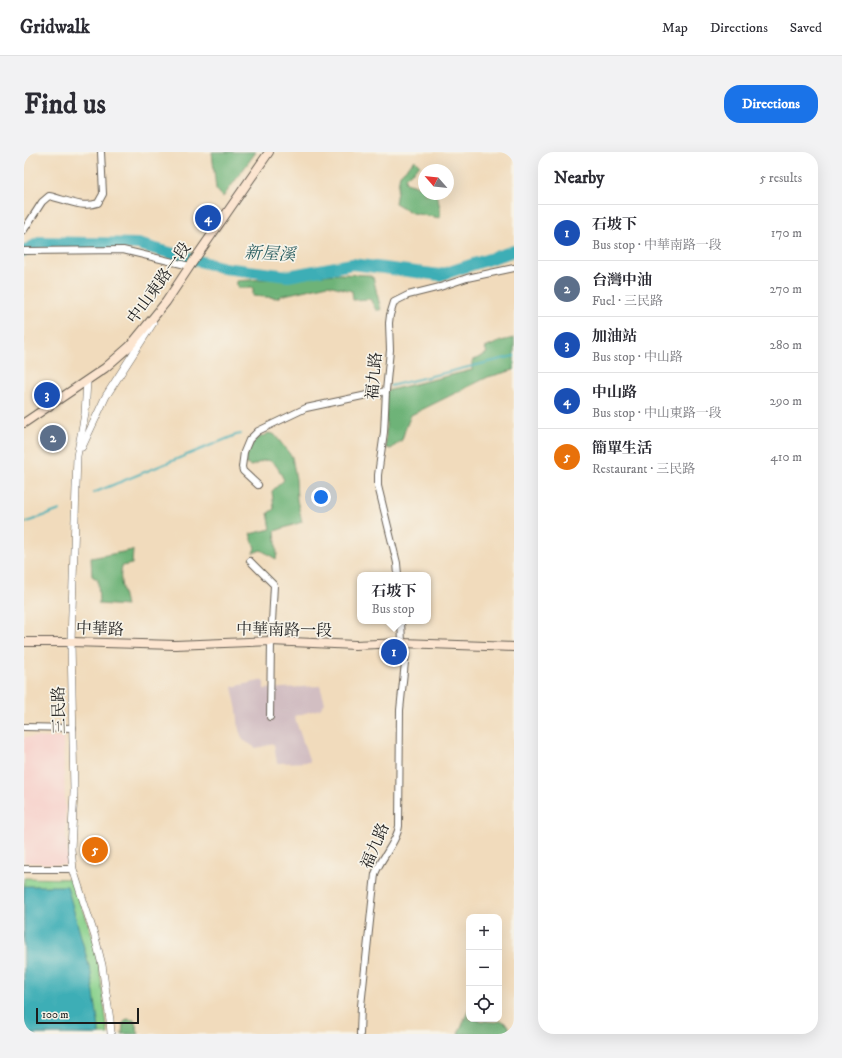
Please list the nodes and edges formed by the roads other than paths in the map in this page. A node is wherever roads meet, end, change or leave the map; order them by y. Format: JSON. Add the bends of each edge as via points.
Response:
{"nodes":[{"id":1,"x":101,"y":152,"type":"edge"},
{"id":2,"x":268,"y":153,"type":"edge"},
{"id":3,"x":24,"y":230,"type":"edge"},
{"id":4,"x":27,"y":251,"type":"edge"},
{"id":5,"x":190,"y":265,"type":"junction"},
{"id":6,"x":514,"y":268,"type":"edge"},
{"id":7,"x":166,"y":302,"type":"junction"},
{"id":8,"x":87,"y":381,"type":"junction"},
{"id":9,"x":386,"y":391,"type":"junction"},
{"id":10,"x":24,"y":422,"type":"edge"},
{"id":11,"x":77,"y":456,"type":"junction"},
{"id":12,"x":258,"y":485,"type":"dead end"},
{"id":13,"x":250,"y":561,"type":"dead end"},
{"id":14,"x":398,"y":572,"type":"edge"},
{"id":15,"x":402,"y":624,"type":"edge"},
{"id":16,"x":271,"y":641,"type":"junction"},
{"id":17,"x":24,"y":642,"type":"edge"},
{"id":18,"x":71,"y":642,"type":"junction"},
{"id":19,"x":405,"y":643,"type":"junction"},
{"id":20,"x":175,"y":645,"type":"joint"},
{"id":21,"x":514,"y":647,"type":"edge"},
{"id":22,"x":270,"y":717,"type":"dead end"},
{"id":23,"x":24,"y":727,"type":"edge"},
{"id":24,"x":73,"y":728,"type":"junction"},
{"id":25,"x":24,"y":869,"type":"edge"},
{"id":26,"x":73,"y":870,"type":"junction"},
{"id":27,"x":111,"y":1034,"type":"edge"},
{"id":28,"x":360,"y":1034,"type":"edge"}],
"edges":[{"from":1,"to":3,"type":"street","via":[[101,200],[94,205],[73,204],[49,196],[42,202]]},
{"from":2,"to":5,"type":"main road","name":"中山東路一段"},
{"from":4,"to":5,"type":"street","via":[[123,250]]},
{"from":5,"to":7,"type":"main road","name":"中山東路一段"},
{"from":6,"to":9,"type":"street","name":"福九路","via":[[467,278],[408,295],[394,302],[389,323],[390,350]]},
{"from":7,"to":8,"type":"main road","name":"中山東路一段","via":[[130,346]]},
{"from":7,"to":11,"type":"street","via":[[106,396]]},
{"from":8,"to":10,"type":"main road","name":"中山東路一段"},
{"from":8,"to":11,"type":"street","name":"三民路","via":[[85,414]]},
{"from":9,"to":12,"type":"street","via":[[306,408],[258,431],[249,440],[242,467]]},
{"from":9,"to":14,"type":"street","name":"福九路","via":[[378,486]]},
{"from":11,"to":18,"type":"street","name":"三民路"},
{"from":13,"to":16,"type":"street","via":[[274,585]]},
{"from":15,"to":19,"type":"street","name":"福九路"},
{"from":16,"to":19,"type":"main road","name":"中華南路一段","via":[[355,645]]},
{"from":16,"to":20,"type":"main road","name":"中華南路一段"},
{"from":16,"to":22,"type":"street"},
{"from":17,"to":18,"type":"main road","name":"中華路"},
{"from":18,"to":20,"type":"main road","name":"中華路"},
{"from":18,"to":24,"type":"street","name":"三民路"},
{"from":19,"to":21,"type":"main road","name":"中華南路一段"},
{"from":19,"to":28,"type":"street","name":"福九路","via":[[400,710],[399,826],[375,874]]},
{"from":23,"to":24,"type":"street"},
{"from":24,"to":26,"type":"street","name":"三民路"},
{"from":25,"to":26,"type":"street"},
{"from":26,"to":27,"type":"street","name":"三民路","via":[[102,965]]}]}
